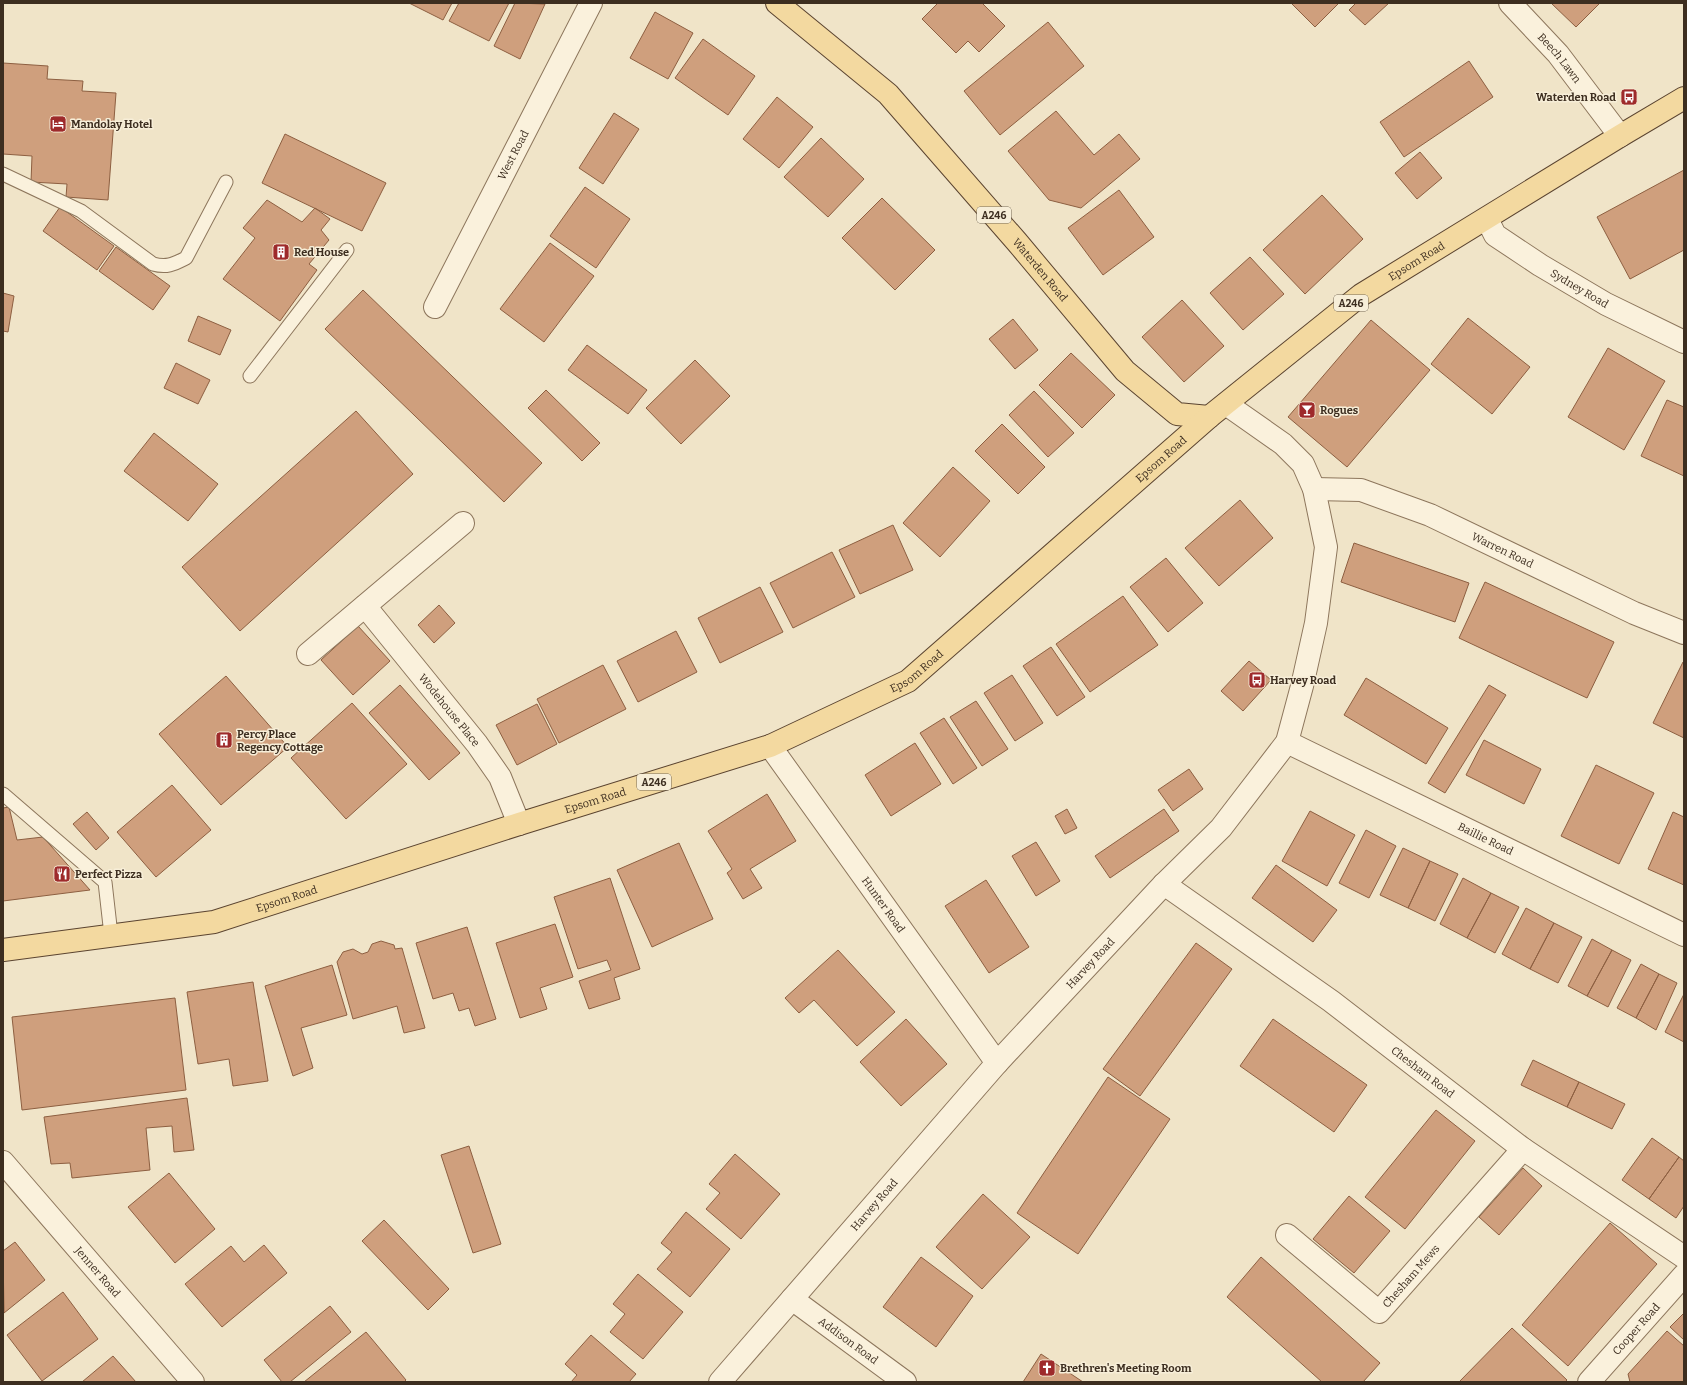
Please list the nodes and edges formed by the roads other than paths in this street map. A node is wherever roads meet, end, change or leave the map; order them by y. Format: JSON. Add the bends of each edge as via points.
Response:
{"nodes":[{"id":1,"x":591,"y":3,"type":"edge"},
{"id":2,"x":777,"y":3,"type":"edge"},
{"id":3,"x":1510,"y":3,"type":"edge"},
{"id":4,"x":1684,"y":98,"type":"edge"},
{"id":5,"x":1620,"y":136,"type":"junction"},
{"id":6,"x":3,"y":174,"type":"edge"},
{"id":7,"x":226,"y":182,"type":"dead end"},
{"id":8,"x":1487,"y":219,"type":"junction"},
{"id":9,"x":347,"y":250,"type":"dead end"},
{"id":10,"x":435,"y":307,"type":"dead end"},
{"id":11,"x":1684,"y":342,"type":"edge"},
{"id":12,"x":250,"y":376,"type":"dead end"},
{"id":13,"x":1218,"y":411,"type":"junction"},
{"id":14,"x":1314,"y":489,"type":"junction"},
{"id":15,"x":463,"y":523,"type":"dead end"},
{"id":16,"x":365,"y":606,"type":"junction"},
{"id":17,"x":1684,"y":633,"type":"edge"},
{"id":18,"x":308,"y":654,"type":"dead end"},
{"id":19,"x":1287,"y":742,"type":"junction"},
{"id":20,"x":770,"y":746,"type":"junction"},
{"id":21,"x":3,"y":794,"type":"edge"},
{"id":22,"x":518,"y":824,"type":"junction"},
{"id":23,"x":1164,"y":884,"type":"junction"},
{"id":24,"x":111,"y":935,"type":"junction"},
{"id":25,"x":1684,"y":935,"type":"edge"},
{"id":26,"x":3,"y":950,"type":"edge"},
{"id":27,"x":997,"y":1063,"type":"junction"},
{"id":28,"x":1523,"y":1149,"type":"junction"},
{"id":29,"x":3,"y":1162,"type":"edge"},
{"id":30,"x":1287,"y":1235,"type":"dead end"},
{"id":31,"x":1684,"y":1257,"type":"edge"},
{"id":32,"x":1684,"y":1275,"type":"edge"},
{"id":33,"x":792,"y":1299,"type":"junction"},
{"id":34,"x":192,"y":1382,"type":"edge"},
{"id":35,"x":720,"y":1382,"type":"edge"},
{"id":36,"x":905,"y":1382,"type":"edge"},
{"id":37,"x":1589,"y":1382,"type":"edge"}],
"edges":[{"from":1,"to":10,"type":"street","name":"West Road"},
{"from":2,"to":13,"type":"main road","name":"Waterden Road","number":"A246","via":[[888,94],[1125,371],[1177,414]]},
{"from":3,"to":5,"type":"street","name":"Beech Lawn","via":[[1558,54]]},
{"from":4,"to":5,"type":"main road","name":"Epsom Road","number":"A246"},
{"from":5,"to":8,"type":"main road","name":"Epsom Road","number":"A246"},
{"from":6,"to":7,"type":"lane","via":[[81,211],[153,264],[163,267],[186,258]]},
{"from":8,"to":11,"type":"street","name":"Sydney Road","via":[[1495,235],[1540,266],[1606,304]]},
{"from":8,"to":13,"type":"main road","name":"Epsom Road","number":"A246","via":[[1361,296]]},
{"from":9,"to":12,"type":"lane"},
{"from":13,"to":14,"type":"street","name":"Harvey Road","via":[[1283,444],[1303,464]]},
{"from":13,"to":20,"type":"main road","name":"Epsom Road","number":"A246","via":[[908,681]]},
{"from":14,"to":17,"type":"street","name":"Warren Road","via":[[1361,490],[1430,515],[1634,613]]},
{"from":14,"to":19,"type":"street","name":"Harvey Road","via":[[1326,547],[1316,623]]},
{"from":15,"to":16,"type":"street"},
{"from":16,"to":18,"type":"street"},
{"from":16,"to":22,"type":"street","name":"Wodehouse Place","via":[[477,744],[500,778]]},
{"from":19,"to":23,"type":"street","name":"Harvey Road","via":[[1221,828]]},
{"from":19,"to":25,"type":"street","name":"Baillie Road"},
{"from":20,"to":22,"type":"main road","name":"Epsom Road","number":"A246"},
{"from":20,"to":27,"type":"street","name":"Hunter Road"},
{"from":21,"to":24,"type":"lane","via":[[104,882]]},
{"from":22,"to":24,"type":"main road","name":"Epsom Road","number":"A246","via":[[214,922]]},
{"from":23,"to":27,"type":"street","name":"Harvey Road"},
{"from":23,"to":28,"type":"street","name":"Chesham Road","via":[[1331,1001]]},
{"from":24,"to":26,"type":"main road","name":"Epsom Road","number":"A246"},
{"from":27,"to":33,"type":"street","name":"Harvey Road"},
{"from":28,"to":30,"type":"street","name":"Chesham Mews","via":[[1379,1312]]},
{"from":28,"to":31,"type":"street","name":"Chesham Road"},
{"from":29,"to":34,"type":"street","name":"Jenner Road"},
{"from":32,"to":37,"type":"street","name":"Cooper Road"},
{"from":33,"to":35,"type":"street","name":"Harvey Road"},
{"from":33,"to":36,"type":"street","name":"Addison Road"}]}
